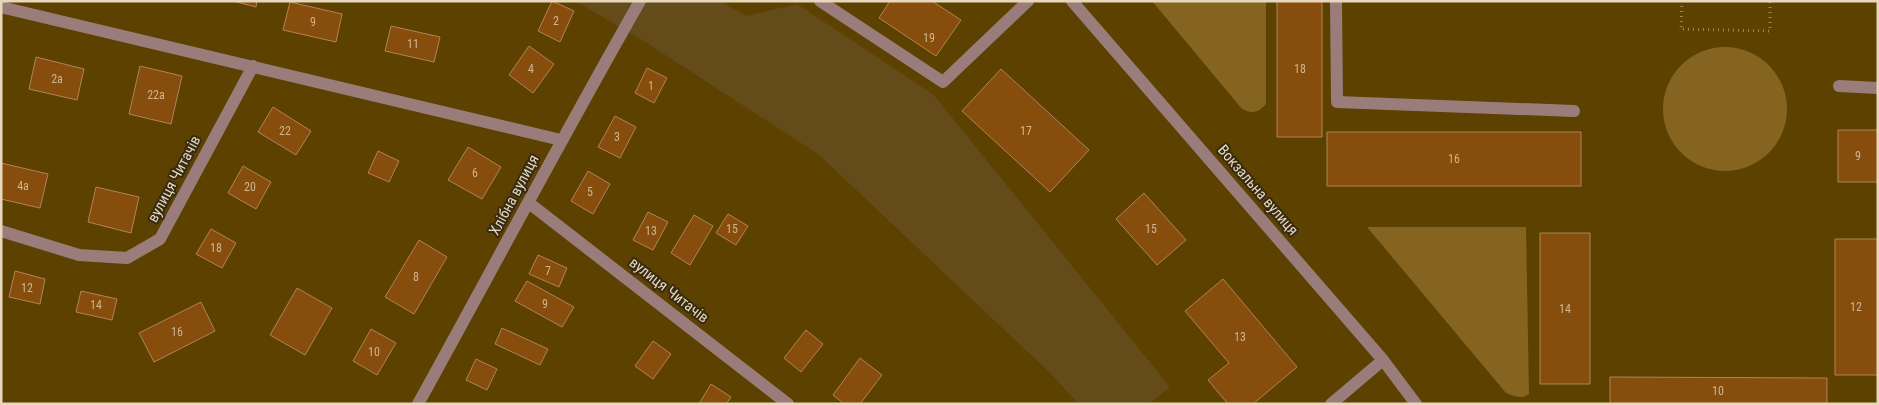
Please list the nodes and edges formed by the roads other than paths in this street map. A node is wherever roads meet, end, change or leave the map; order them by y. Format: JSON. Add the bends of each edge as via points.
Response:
{"nodes":[{"id":1,"x":640,"y":1,"type":"edge"},
{"id":2,"x":820,"y":1,"type":"edge"},
{"id":3,"x":1028,"y":1,"type":"edge"},
{"id":4,"x":1072,"y":1,"type":"edge"},
{"id":5,"x":1336,"y":1,"type":"edge"},
{"id":6,"x":2,"y":10,"type":"edge"},
{"id":7,"x":252,"y":66,"type":"junction"},
{"id":8,"x":1839,"y":86,"type":"dead end"},
{"id":9,"x":1878,"y":88,"type":"edge"},
{"id":10,"x":1574,"y":111,"type":"dead end"},
{"id":11,"x":562,"y":140,"type":"junction"},
{"id":12,"x":529,"y":203,"type":"junction"},
{"id":13,"x":1,"y":231,"type":"edge"},
{"id":14,"x":1383,"y":360,"type":"junction"},
{"id":15,"x":418,"y":404,"type":"edge"},
{"id":16,"x":788,"y":404,"type":"edge"},
{"id":17,"x":1331,"y":404,"type":"edge"},
{"id":18,"x":1416,"y":404,"type":"edge"}],
"edges":[{"from":1,"to":11,"type":"street","name":"Хлібна вулиця"},
{"from":2,"to":3,"type":"street","via":[[943,82]]},
{"from":4,"to":14,"type":"street","name":"Вокзальна вулиця"},
{"from":5,"to":10,"type":"street","via":[[1337,102]]},
{"from":6,"to":7,"type":"street"},
{"from":7,"to":11,"type":"street"},
{"from":7,"to":13,"type":"street","name":"вулиця Читачів","via":[[160,239],[127,258],[80,255]]},
{"from":8,"to":9,"type":"street"},
{"from":11,"to":12,"type":"street","name":"Хлібна вулиця"},
{"from":12,"to":15,"type":"street","name":"Хлібна вулиця"},
{"from":12,"to":16,"type":"street","name":"вулиця Читачів"},
{"from":14,"to":17,"type":"street"},
{"from":14,"to":18,"type":"street","name":"Вокзальна вулиця"}]}
